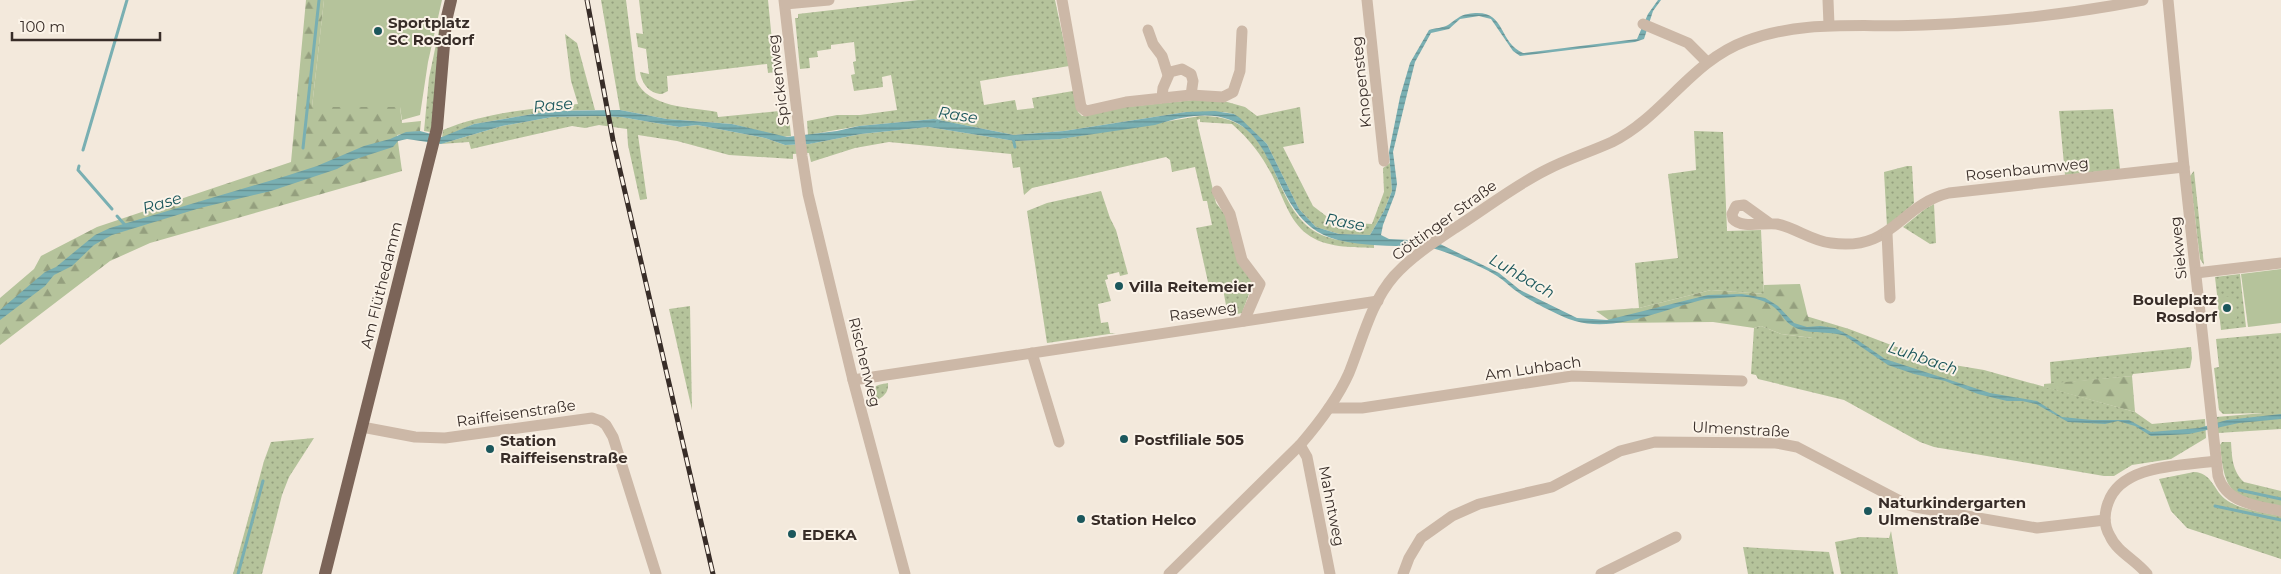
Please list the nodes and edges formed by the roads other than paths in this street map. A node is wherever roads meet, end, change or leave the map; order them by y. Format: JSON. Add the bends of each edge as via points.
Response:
{"nodes":[{"id":1,"x":451,"y":0,"type":"edge"},
{"id":2,"x":829,"y":0,"type":"edge"},
{"id":3,"x":1062,"y":0,"type":"edge"},
{"id":4,"x":1367,"y":0,"type":"edge"},
{"id":5,"x":1828,"y":0,"type":"edge"},
{"id":6,"x":2144,"y":0,"type":"edge"},
{"id":7,"x":2168,"y":0,"type":"edge"},
{"id":8,"x":785,"y":2,"type":"edge"},
{"id":9,"x":1646,"y":25,"type":"dead end"},
{"id":10,"x":1829,"y":25,"type":"junction"},
{"id":11,"x":1148,"y":30,"type":"dead end"},
{"id":12,"x":1242,"y":31,"type":"dead end"},
{"id":13,"x":1707,"y":62,"type":"junction"},
{"id":14,"x":1168,"y":75,"type":"junction"},
{"id":15,"x":1191,"y":95,"type":"junction"},
{"id":16,"x":1162,"y":97,"type":"junction"},
{"id":17,"x":802,"y":155,"type":"joint"},
{"id":18,"x":1384,"y":161,"type":"dead end"},
{"id":19,"x":2184,"y":168,"type":"junction"},
{"id":20,"x":1217,"y":190,"type":"dead end"},
{"id":21,"x":1769,"y":223,"type":"dead end"},
{"id":22,"x":1887,"y":233,"type":"junction"},
{"id":23,"x":2281,"y":263,"type":"edge"},
{"id":24,"x":2196,"y":273,"type":"junction"},
{"id":25,"x":1890,"y":298,"type":"dead end"},
{"id":26,"x":1378,"y":301,"type":"junction"},
{"id":27,"x":1244,"y":320,"type":"junction"},
{"id":28,"x":1032,"y":353,"type":"junction"},
{"id":29,"x":853,"y":380,"type":"junction"},
{"id":30,"x":1742,"y":381,"type":"dead end"},
{"id":31,"x":1329,"y":408,"type":"junction"},
{"id":32,"x":362,"y":427,"type":"junction"},
{"id":33,"x":1059,"y":442,"type":"dead end"},
{"id":34,"x":1300,"y":445,"type":"junction"},
{"id":35,"x":2216,"y":461,"type":"junction"},
{"id":36,"x":2281,"y":511,"type":"edge"},
{"id":37,"x":2105,"y":520,"type":"junction"},
{"id":38,"x":1676,"y":537,"type":"dead end"},
{"id":39,"x":325,"y":574,"type":"edge"},
{"id":40,"x":656,"y":574,"type":"edge"},
{"id":41,"x":905,"y":574,"type":"edge"},
{"id":42,"x":1169,"y":574,"type":"edge"},
{"id":43,"x":1330,"y":574,"type":"edge"},
{"id":44,"x":1403,"y":574,"type":"edge"},
{"id":45,"x":1601,"y":574,"type":"edge"},
{"id":46,"x":2147,"y":574,"type":"edge"}],
"edges":[{"from":1,"to":32,"type":"main road","name":"Am Flüthedamm","via":[[446,20],[437,128]]},
{"from":2,"to":8,"type":"street"},
{"from":3,"to":16,"type":"street","via":[[1081,106],[1086,111]]},
{"from":4,"to":18,"type":"street","name":"Knopensteg"},
{"from":5,"to":10,"type":"street"},
{"from":6,"to":10,"type":"street","name":"Göttinger Straße","via":[[1973,22],[1912,26]]},
{"from":7,"to":19,"type":"street","name":"Siekweg"},
{"from":8,"to":17,"type":"street","name":"Spickenweg"},
{"from":9,"to":13,"type":"street","via":[[1688,43]]},
{"from":10,"to":13,"type":"street","name":"Göttinger Straße","via":[[1778,32],[1745,41]]},
{"from":11,"to":14,"type":"street"},
{"from":12,"to":15,"type":"street","via":[[1240,71],[1233,92],[1223,97]]},
{"from":13,"to":26,"type":"street","name":"Göttinger Straße","via":[[1633,129],[1546,170],[1504,194],[1420,253],[1395,275]]},
{"from":14,"to":15,"type":"street","via":[[1178,69],[1188,71],[1193,81]]},
{"from":14,"to":16,"type":"street"},
{"from":15,"to":16,"type":"street"},
{"from":17,"to":29,"type":"street","name":"Rischenweg","via":[[819,245]]},
{"from":19,"to":22,"type":"street","name":"Rosenbaumweg","via":[[1949,193],[1924,202]]},
{"from":19,"to":24,"type":"street","name":"Siekweg"},
{"from":20,"to":27,"type":"street","via":[[1230,214],[1242,260],[1260,284]]},
{"from":21,"to":22,"type":"street","name":"Rosenbaumweg","via":[[1831,244],[1865,242]]},
{"from":22,"to":25,"type":"street"},
{"from":23,"to":24,"type":"street"},
{"from":24,"to":35,"type":"street","name":"Siekweg"},
{"from":26,"to":27,"type":"street","name":"Raseweg"},
{"from":26,"to":31,"type":"street","name":"Göttinger Straße","via":[[1348,375]]},
{"from":27,"to":28,"type":"street","name":"Raseweg"},
{"from":28,"to":29,"type":"street","name":"Raseweg"},
{"from":28,"to":33,"type":"street"},
{"from":29,"to":41,"type":"street","name":"Rischenweg"},
{"from":30,"to":31,"type":"street","name":"Am Luhbach","via":[[1572,376],[1362,408]]},
{"from":31,"to":34,"type":"street","name":"Göttinger Straße"},
{"from":32,"to":39,"type":"main road","name":"Am Flüthedamm"},
{"from":32,"to":40,"type":"street","name":"Raiffeisenstraße","via":[[430,438],[592,418],[601,421],[612,437]]},
{"from":34,"to":42,"type":"street","name":"Göttinger Straße"},
{"from":34,"to":43,"type":"street","name":"Mahntweg","via":[[1307,457]]},
{"from":35,"to":36,"type":"street","name":"Siekweg","via":[[2219,480],[2228,494],[2240,501]]},
{"from":35,"to":37,"type":"street","via":[[2130,476],[2112,493]]},
{"from":37,"to":44,"type":"street","name":"Ulmenstraße","via":[[2037,528],[1914,507],[1820,457],[1787,444],[1655,442],[1620,451],[1552,487],[1479,504],[1452,516],[1421,538]]},
{"from":37,"to":46,"type":"street","via":[[2113,542]]},
{"from":38,"to":45,"type":"street"}]}
